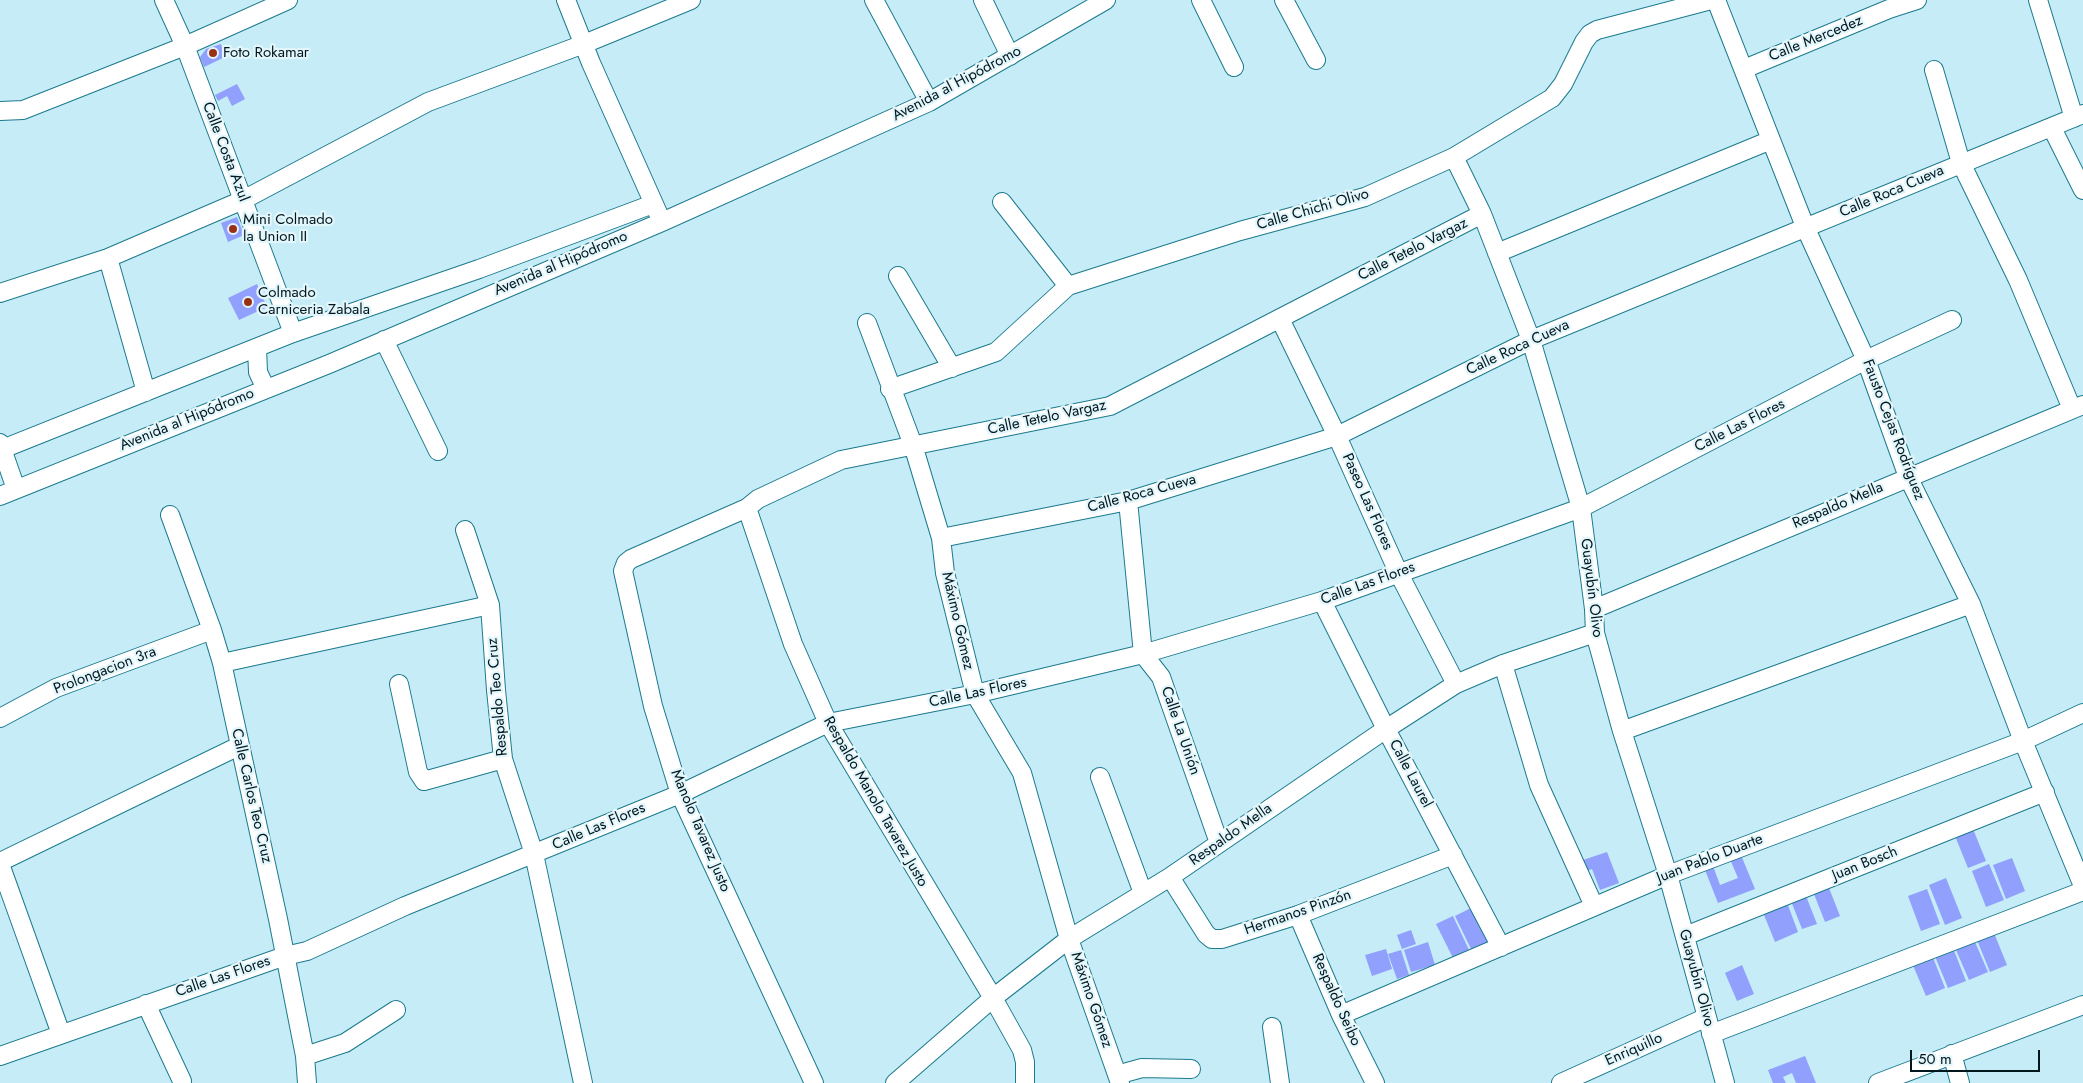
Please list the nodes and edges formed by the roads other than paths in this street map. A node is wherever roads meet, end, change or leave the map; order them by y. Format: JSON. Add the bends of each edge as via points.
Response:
{"nodes":[{"id":1,"x":164,"y":0,"type":"edge"},
{"id":2,"x":288,"y":0,"type":"edge"},
{"id":3,"x":566,"y":0,"type":"edge"},
{"id":4,"x":691,"y":0,"type":"edge"},
{"id":5,"x":874,"y":0,"type":"edge"},
{"id":6,"x":983,"y":0,"type":"edge"},
{"id":7,"x":1106,"y":0,"type":"edge"},
{"id":8,"x":1201,"y":0,"type":"edge"},
{"id":9,"x":1284,"y":0,"type":"edge"},
{"id":10,"x":1711,"y":0,"type":"edge"},
{"id":11,"x":1716,"y":0,"type":"edge"},
{"id":12,"x":1917,"y":0,"type":"edge"},
{"id":13,"x":2038,"y":0,"type":"edge"},
{"id":14,"x":584,"y":44,"type":"junction"},
{"id":15,"x":185,"y":46,"type":"junction"},
{"id":16,"x":1010,"y":56,"type":"junction"},
{"id":17,"x":1316,"y":60,"type":"dead end"},
{"id":18,"x":1234,"y":67,"type":"dead end"},
{"id":19,"x":1744,"y":69,"type":"junction"},
{"id":20,"x":1934,"y":70,"type":"dead end"},
{"id":21,"x":929,"y":102,"type":"junction"},
{"id":22,"x":0,"y":112,"type":"edge"},
{"id":23,"x":2078,"y":116,"type":"edge"},
{"id":24,"x":2052,"y":128,"type":"junction"},
{"id":25,"x":1771,"y":140,"type":"junction"},
{"id":26,"x":1454,"y":157,"type":"junction"},
{"id":27,"x":1961,"y":163,"type":"junction"},
{"id":28,"x":2083,"y":190,"type":"edge"},
{"id":29,"x":243,"y":200,"type":"junction"},
{"id":30,"x":1002,"y":202,"type":"dead end"},
{"id":31,"x":653,"y":204,"type":"junction"},
{"id":32,"x":1482,"y":214,"type":"junction"},
{"id":33,"x":662,"y":222,"type":"junction"},
{"id":34,"x":1806,"y":229,"type":"junction"},
{"id":35,"x":1497,"y":253,"type":"junction"},
{"id":36,"x":108,"y":258,"type":"junction"},
{"id":37,"x":898,"y":276,"type":"dead end"},
{"id":38,"x":1068,"y":286,"type":"junction"},
{"id":39,"x":0,"y":293,"type":"edge"},
{"id":40,"x":1280,"y":319,"type":"junction"},
{"id":41,"x":1952,"y":320,"type":"dead end"},
{"id":42,"x":867,"y":323,"type":"dead end"},
{"id":43,"x":293,"y":333,"type":"junction"},
{"id":44,"x":384,"y":340,"type":"junction"},
{"id":45,"x":1531,"y":340,"type":"junction"},
{"id":46,"x":257,"y":348,"type":"junction"},
{"id":47,"x":1866,"y":360,"type":"junction"},
{"id":48,"x":952,"y":368,"type":"junction"},
{"id":49,"x":266,"y":389,"type":"junction"},
{"id":50,"x":890,"y":389,"type":"junction"},
{"id":51,"x":146,"y":392,"type":"junction"},
{"id":52,"x":2078,"y":407,"type":"edge"},
{"id":53,"x":1337,"y":436,"type":"junction"},
{"id":54,"x":913,"y":445,"type":"junction"},
{"id":55,"x":1,"y":447,"type":"edge"},
{"id":56,"x":438,"y":451,"type":"dead end"},
{"id":57,"x":1908,"y":477,"type":"junction"},
{"id":58,"x":8,"y":492,"type":"edge"},
{"id":59,"x":1128,"y":501,"type":"junction"},
{"id":60,"x":747,"y":508,"type":"junction"},
{"id":61,"x":1581,"y":508,"type":"junction"},
{"id":62,"x":170,"y":515,"type":"dead end"},
{"id":63,"x":465,"y":530,"type":"dead end"},
{"id":64,"x":941,"y":538,"type":"junction"},
{"id":65,"x":624,"y":567,"type":"joint"},
{"id":66,"x":1398,"y":572,"type":"junction"},
{"id":67,"x":1322,"y":601,"type":"junction"},
{"id":68,"x":1971,"y":604,"type":"junction"},
{"id":69,"x":490,"y":605,"type":"junction"},
{"id":70,"x":1594,"y":609,"type":"junction"},
{"id":71,"x":212,"y":630,"type":"junction"},
{"id":72,"x":1595,"y":633,"type":"junction"},
{"id":73,"x":1143,"y":654,"type":"junction"},
{"id":74,"x":222,"y":663,"type":"junction"},
{"id":75,"x":1503,"y":664,"type":"junction"},
{"id":76,"x":399,"y":684,"type":"dead end"},
{"id":77,"x":1456,"y":684,"type":"junction"},
{"id":78,"x":975,"y":694,"type":"junction"},
{"id":79,"x":2083,"y":713,"type":"edge"},
{"id":80,"x":0,"y":718,"type":"edge"},
{"id":81,"x":828,"y":723,"type":"junction"},
{"id":82,"x":1386,"y":728,"type":"junction"},
{"id":83,"x":1622,"y":730,"type":"junction"},
{"id":84,"x":2023,"y":741,"type":"junction"},
{"id":85,"x":239,"y":746,"type":"junction"},
{"id":86,"x":503,"y":759,"type":"junction"},
{"id":87,"x":1100,"y":777,"type":"dead end"},
{"id":88,"x":2045,"y":792,"type":"junction"},
{"id":89,"x":680,"y":794,"type":"junction"},
{"id":90,"x":1219,"y":843,"type":"junction"},
{"id":91,"x":534,"y":854,"type":"junction"},
{"id":92,"x":1453,"y":855,"type":"junction"},
{"id":93,"x":0,"y":863,"type":"edge"},
{"id":94,"x":1668,"y":875,"type":"junction"},
{"id":95,"x":1170,"y":877,"type":"junction"},
{"id":96,"x":2083,"y":886,"type":"edge"},
{"id":97,"x":2083,"y":891,"type":"edge"},
{"id":98,"x":1143,"y":893,"type":"junction"},
{"id":99,"x":1594,"y":906,"type":"junction"},
{"id":100,"x":1298,"y":915,"type":"junction"},
{"id":101,"x":1685,"y":936,"type":"junction"},
{"id":102,"x":1070,"y":939,"type":"junction"},
{"id":103,"x":1501,"y":947,"type":"junction"},
{"id":104,"x":285,"y":956,"type":"junction"},
{"id":105,"x":993,"y":998,"type":"junction"},
{"id":106,"x":146,"y":1004,"type":"junction"},
{"id":107,"x":2083,"y":1006,"type":"edge"},
{"id":108,"x":396,"y":1010,"type":"dead end"},
{"id":109,"x":1341,"y":1015,"type":"junction"},
{"id":110,"x":1709,"y":1026,"type":"junction"},
{"id":111,"x":1272,"y":1027,"type":"dead end"},
{"id":112,"x":61,"y":1034,"type":"junction"},
{"id":113,"x":1952,"y":1054,"type":"junction"},
{"id":114,"x":0,"y":1056,"type":"edge"},
{"id":115,"x":305,"y":1056,"type":"junction"},
{"id":116,"x":1191,"y":1069,"type":"dead end"},
{"id":117,"x":1916,"y":1076,"type":"edge"},
{"id":118,"x":1119,"y":1079,"type":"edge"},
{"id":119,"x":182,"y":1081,"type":"dead end"},
{"id":120,"x":307,"y":1083,"type":"edge"},
{"id":121,"x":583,"y":1083,"type":"edge"},
{"id":122,"x":814,"y":1083,"type":"edge"},
{"id":123,"x":895,"y":1083,"type":"edge"},
{"id":124,"x":1026,"y":1083,"type":"edge"},
{"id":125,"x":1280,"y":1083,"type":"edge"},
{"id":126,"x":1375,"y":1083,"type":"edge"},
{"id":127,"x":1561,"y":1083,"type":"edge"},
{"id":128,"x":1725,"y":1083,"type":"edge"},
{"id":129,"x":1878,"y":1083,"type":"edge"},
{"id":130,"x":1960,"y":1083,"type":"edge"}],
"edges":[{"from":1,"to":15,"type":"street","name":"Calle Costa Azul"},
{"from":2,"to":15,"type":"street"},
{"from":3,"to":14,"type":"street"},
{"from":4,"to":14,"type":"street"},
{"from":5,"to":21,"type":"street"},
{"from":6,"to":16,"type":"street"},
{"from":7,"to":16,"type":"street","name":"Avenida al Hipódromo"},
{"from":8,"to":18,"type":"street"},
{"from":9,"to":17,"type":"street"},
{"from":10,"to":26,"type":"street","name":"Calle Chichi Olivo","via":[[1590,34],[1552,98]]},
{"from":11,"to":19,"type":"street","name":"Fausto Cejas Rodríguez"},
{"from":12,"to":19,"type":"street","name":"Calle Mercedez"},
{"from":13,"to":23,"type":"street"},
{"from":14,"to":29,"type":"street","via":[[428,102]]},
{"from":14,"to":31,"type":"street"},
{"from":15,"to":22,"type":"street","via":[[23,110]]},
{"from":15,"to":29,"type":"street","name":"Calle Costa Azul"},
{"from":16,"to":21,"type":"street","name":"Avenida al Hipódromo"},
{"from":19,"to":25,"type":"street","name":"Fausto Cejas Rodríguez"},
{"from":20,"to":27,"type":"street"},
{"from":21,"to":33,"type":"street","name":"Avenida al Hipódromo"},
{"from":23,"to":24,"type":"street","name":"Calle Roca Cueva"},
{"from":24,"to":27,"type":"street","name":"Calle Roca Cueva"},
{"from":24,"to":28,"type":"street"},
{"from":25,"to":34,"type":"street","name":"Fausto Cejas Rodríguez"},
{"from":25,"to":35,"type":"street"},
{"from":26,"to":32,"type":"street","name":"Guayubín Olivo"},
{"from":26,"to":38,"type":"street","name":"Calle Chichi Olivo","via":[[1365,197],[1240,231]]},
{"from":27,"to":34,"type":"street","name":"Calle Roca Cueva"},
{"from":27,"to":52,"type":"street"},
{"from":29,"to":36,"type":"street"},
{"from":29,"to":43,"type":"street","name":"Calle Costa Azul"},
{"from":30,"to":38,"type":"street"},
{"from":31,"to":33,"type":"street"},
{"from":31,"to":43,"type":"street"},
{"from":32,"to":35,"type":"street","name":"Guayubín Olivo"},
{"from":32,"to":40,"type":"street","name":"Calle Tetelo Vargaz"},
{"from":33,"to":44,"type":"street","name":"Avenida al Hipódromo"},
{"from":34,"to":45,"type":"street","name":"Calle Roca Cueva"},
{"from":34,"to":47,"type":"street","name":"Fausto Cejas Rodríguez"},
{"from":35,"to":45,"type":"street","name":"Guayubín Olivo"},
{"from":36,"to":39,"type":"street"},
{"from":36,"to":51,"type":"street"},
{"from":37,"to":48,"type":"street"},
{"from":38,"to":48,"type":"street","name":"Calle Chichi Olivo","via":[[996,352]]},
{"from":40,"to":53,"type":"street","name":"Paseo Las Flores"},
{"from":40,"to":54,"type":"street","name":"Calle Tetelo Vargaz","via":[[1110,406]]},
{"from":41,"to":47,"type":"street","name":"Calle Las Flores"},
{"from":42,"to":50,"type":"street","name":"Máximo Gómez"},
{"from":43,"to":46,"type":"street"},
{"from":44,"to":49,"type":"street","name":"Avenida al Hipódromo"},
{"from":44,"to":56,"type":"street"},
{"from":45,"to":53,"type":"street","name":"Calle Roca Cueva"},
{"from":45,"to":61,"type":"street","name":"Guayubín Olivo"},
{"from":46,"to":49,"type":"street","via":[[258,372]]},
{"from":46,"to":51,"type":"street"},
{"from":47,"to":57,"type":"street","name":"Fausto Cejas Rodríguez"},
{"from":47,"to":61,"type":"street","name":"Calle Las Flores"},
{"from":48,"to":50,"type":"street","name":"Calle Chichi Olivo"},
{"from":49,"to":58,"type":"street","name":"Avenida al Hipódromo"},
{"from":50,"to":54,"type":"street","name":"Máximo Gómez"},
{"from":51,"to":55,"type":"street"},
{"from":52,"to":57,"type":"street","name":"Respaldo Mella"},
{"from":53,"to":59,"type":"street","name":"Calle Roca Cueva"},
{"from":53,"to":66,"type":"street","name":"Paseo Las Flores"},
{"from":54,"to":60,"type":"street","name":"Calle Tetelo Vargaz","via":[[841,460],[758,499]]},
{"from":54,"to":64,"type":"street","name":"Máximo Gómez"},
{"from":55,"to":58,"type":"street"},
{"from":57,"to":68,"type":"street","name":"Fausto Cejas Rodríguez"},
{"from":57,"to":70,"type":"street","name":"Respaldo Mella"},
{"from":59,"to":64,"type":"street","name":"Calle Roca Cueva"},
{"from":59,"to":73,"type":"street"},
{"from":60,"to":65,"type":"street","name":"Calle Tetelo Vargaz","via":[[631,559]]},
{"from":60,"to":81,"type":"street","name":"Respaldo Manolo Tavarez Justo","via":[[793,644]]},
{"from":61,"to":66,"type":"street","name":"Calle Las Flores"},
{"from":61,"to":70,"type":"street","name":"Guayubín Olivo"},
{"from":62,"to":71,"type":"street","name":"Calle Carlos Teo Cruz"},
{"from":63,"to":69,"type":"street","name":"Respaldo Teo Cruz"},
{"from":64,"to":78,"type":"street","name":"Máximo Gómez","via":[[945,573]]},
{"from":65,"to":89,"type":"street","name":"Manolo Tavarez Justo","via":[[653,706]]},
{"from":66,"to":67,"type":"street","name":"Calle Las Flores"},
{"from":66,"to":77,"type":"street","name":"Paseo Las Flores"},
{"from":67,"to":73,"type":"street","name":"Calle Las Flores"},
{"from":67,"to":82,"type":"street","name":"Calle Laurel"},
{"from":68,"to":83,"type":"street"},
{"from":68,"to":84,"type":"street","name":"Fausto Cejas Rodríguez"},
{"from":69,"to":74,"type":"street"},
{"from":69,"to":86,"type":"street","name":"Respaldo Teo Cruz"},
{"from":70,"to":72,"type":"street","name":"Guayubín Olivo"},
{"from":71,"to":74,"type":"street","name":"Calle Carlos Teo Cruz"},
{"from":71,"to":80,"type":"street","name":"Prolongacion 3ra","via":[[56,688]]},
{"from":72,"to":75,"type":"street","name":"Respaldo Mella"},
{"from":72,"to":83,"type":"street","name":"Guayubín Olivo"},
{"from":73,"to":78,"type":"street","name":"Calle Las Flores"},
{"from":73,"to":90,"type":"street","name":"Calle La Unión","via":[[1161,677]]},
{"from":74,"to":85,"type":"street","name":"Calle Carlos Teo Cruz"},
{"from":75,"to":77,"type":"street","name":"Respaldo Mella"},
{"from":75,"to":99,"type":"street","via":[[1539,785]]},
{"from":76,"to":86,"type":"street","via":[[418,772],[424,781]]},
{"from":77,"to":82,"type":"street","name":"Respaldo Mella"},
{"from":78,"to":81,"type":"street","name":"Calle Las Flores"},
{"from":78,"to":102,"type":"street","name":"Máximo Gómez","via":[[1022,773]]},
{"from":79,"to":84,"type":"street","name":"Juan Pablo Duarte"},
{"from":81,"to":89,"type":"street","name":"Calle Las Flores"},
{"from":81,"to":105,"type":"street","name":"Respaldo Manolo Tavarez Justo"},
{"from":82,"to":90,"type":"street","name":"Respaldo Mella"},
{"from":82,"to":92,"type":"street","name":"Calle Laurel"},
{"from":83,"to":94,"type":"street","name":"Guayubín Olivo"},
{"from":84,"to":88,"type":"street","name":"Fausto Cejas Rodríguez"},
{"from":84,"to":94,"type":"street","name":"Juan Pablo Duarte"},
{"from":85,"to":93,"type":"street"},
{"from":85,"to":104,"type":"street","name":"Calle Carlos Teo Cruz"},
{"from":86,"to":91,"type":"street","name":"Respaldo Teo Cruz"},
{"from":87,"to":98,"type":"street"},
{"from":88,"to":96,"type":"street","name":"Fausto Cejas Rodríguez"},
{"from":88,"to":101,"type":"street","name":"Juan Bosch"},
{"from":89,"to":91,"type":"street","name":"Calle Las Flores"},
{"from":89,"to":122,"type":"street","name":"Manolo Tavarez Justo"},
{"from":90,"to":95,"type":"street","name":"Respaldo Mella"},
{"from":91,"to":104,"type":"street","name":"Calle Las Flores","via":[[405,906],[307,951]]},
{"from":91,"to":121,"type":"street","name":"Respaldo Teo Cruz"},
{"from":92,"to":100,"type":"street","name":"Hermanos Pinzón"},
{"from":92,"to":103,"type":"street","name":"Calle Laurel"},
{"from":93,"to":112,"type":"street"},
{"from":94,"to":99,"type":"street","name":"Juan Pablo Duarte"},
{"from":94,"to":101,"type":"street","name":"Guayubín Olivo"},
{"from":95,"to":98,"type":"street","name":"Respaldo Mella"},
{"from":95,"to":100,"type":"street","name":"Hermanos Pinzón","via":[[1212,939],[1222,939]]},
{"from":97,"to":110,"type":"street","name":"Enriquillo"},
{"from":98,"to":102,"type":"street","name":"Respaldo Mella"},
{"from":99,"to":103,"type":"street","name":"Juan Pablo Duarte"},
{"from":100,"to":109,"type":"street","name":"Respaldo Seibo"},
{"from":101,"to":110,"type":"street","name":"Guayubín Olivo"},
{"from":102,"to":105,"type":"street","name":"Respaldo Mella"},
{"from":102,"to":118,"type":"street","name":"Máximo Gómez"},
{"from":103,"to":109,"type":"street","name":"Juan Pablo Duarte"},
{"from":104,"to":106,"type":"street","name":"Calle Las Flores"},
{"from":104,"to":115,"type":"street","name":"Calle Carlos Teo Cruz"},
{"from":105,"to":123,"type":"street","name":"Respaldo Mella"},
{"from":105,"to":124,"type":"street","name":"Respaldo Manolo Tavarez Justo","via":[[1022,1050]]},
{"from":106,"to":112,"type":"street","name":"Calle Las Flores"},
{"from":106,"to":119,"type":"street"},
{"from":107,"to":113,"type":"street"},
{"from":108,"to":115,"type":"street","via":[[345,1043]]},
{"from":109,"to":126,"type":"street","name":"Respaldo Seibo"},
{"from":110,"to":127,"type":"street","name":"Enriquillo"},
{"from":110,"to":128,"type":"street","name":"Guayubín Olivo"},
{"from":111,"to":125,"type":"street"},
{"from":112,"to":114,"type":"street","name":"Calle Las Flores"},
{"from":113,"to":117,"type":"street"},
{"from":113,"to":130,"type":"street"},
{"from":115,"to":120,"type":"street","name":"Calle Carlos Teo Cruz"},
{"from":116,"to":118,"type":"street","via":[[1142,1068]]},
{"from":117,"to":129,"type":"street"}]}
